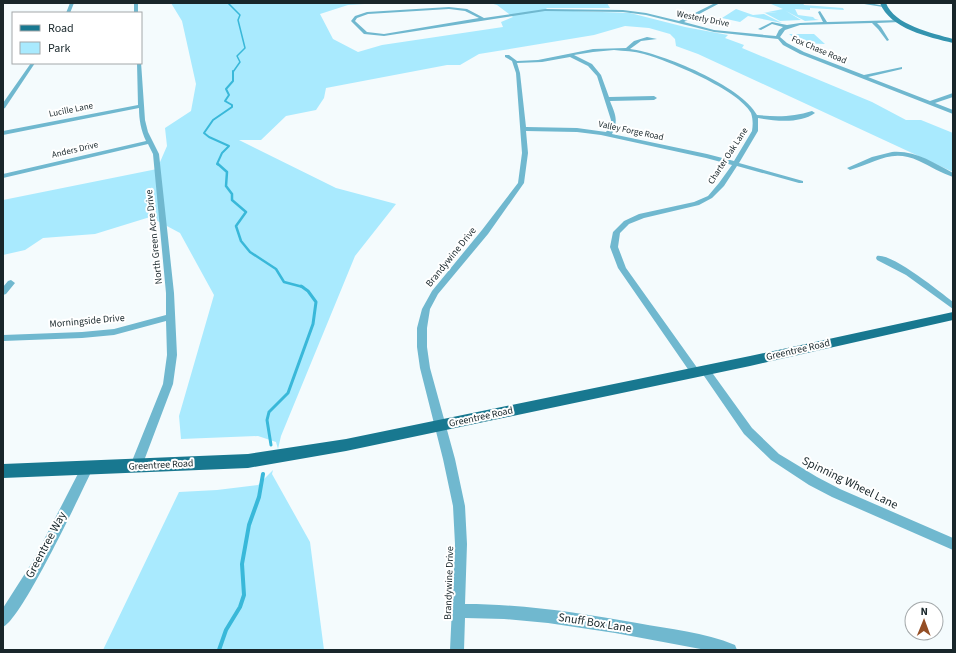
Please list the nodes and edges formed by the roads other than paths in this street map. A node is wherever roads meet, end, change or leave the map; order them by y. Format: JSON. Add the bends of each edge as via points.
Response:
{"nodes":[{"id":1,"x":718,"y":3,"type":"edge"},
{"id":2,"x":860,"y":3,"type":"edge"},
{"id":3,"x":883,"y":4,"type":"edge"},
{"id":4,"x":615,"y":5,"type":"dead end"},
{"id":5,"x":618,"y":10,"type":"junction"},
{"id":6,"x":820,"y":12,"type":"dead end"},
{"id":7,"x":483,"y":19,"type":"junction"},
{"id":8,"x":900,"y":21,"type":"junction"},
{"id":9,"x":826,"y":22,"type":"junction"},
{"id":10,"x":872,"y":22,"type":"junction"},
{"id":11,"x":679,"y":23,"type":"junction"},
{"id":12,"x":788,"y":26,"type":"junction"},
{"id":13,"x":760,"y":29,"type":"dead end"},
{"id":14,"x":779,"y":38,"type":"junction"},
{"id":15,"x":655,"y":39,"type":"dead end"},
{"id":16,"x":887,"y":40,"type":"dead end"},
{"id":17,"x":953,"y":41,"type":"edge"},
{"id":18,"x":627,"y":50,"type":"junction"},
{"id":19,"x":570,"y":55,"type":"junction"},
{"id":20,"x":507,"y":56,"type":"dead end"},
{"id":21,"x":515,"y":62,"type":"junction"},
{"id":22,"x":32,"y":64,"type":"edge"},
{"id":23,"x":139,"y":64,"type":"edge"},
{"id":24,"x":900,"y":68,"type":"dead end"},
{"id":25,"x":863,"y":77,"type":"junction"},
{"id":26,"x":953,"y":95,"type":"edge"},
{"id":27,"x":654,"y":98,"type":"dead end"},
{"id":28,"x":607,"y":99,"type":"junction"},
{"id":29,"x":929,"y":103,"type":"junction"},
{"id":30,"x":142,"y":106,"type":"junction"},
{"id":31,"x":3,"y":107,"type":"edge"},
{"id":32,"x":953,"y":112,"type":"edge"},
{"id":33,"x":812,"y":113,"type":"dead end"},
{"id":34,"x":755,"y":116,"type":"junction"},
{"id":35,"x":523,"y":129,"type":"junction"},
{"id":36,"x":3,"y":133,"type":"edge"},
{"id":37,"x":608,"y":135,"type":"junction"},
{"id":38,"x":150,"y":142,"type":"junction"},
{"id":39,"x":734,"y":163,"type":"junction"},
{"id":40,"x":850,"y":168,"type":"dead end"},
{"id":41,"x":953,"y":175,"type":"edge"},
{"id":42,"x":3,"y":176,"type":"edge"},
{"id":43,"x":801,"y":182,"type":"dead end"},
{"id":44,"x":880,"y":258,"type":"dead end"},
{"id":45,"x":11,"y":283,"type":"dead end"},
{"id":46,"x":3,"y":292,"type":"edge"},
{"id":47,"x":953,"y":306,"type":"edge"},
{"id":48,"x":953,"y":316,"type":"edge"},
{"id":49,"x":171,"y":317,"type":"junction"},
{"id":50,"x":3,"y":338,"type":"edge"},
{"id":51,"x":700,"y":371,"type":"junction"},
{"id":52,"x":440,"y":426,"type":"junction"},
{"id":53,"x":136,"y":466,"type":"junction"},
{"id":54,"x":87,"y":468,"type":"junction"},
{"id":55,"x":3,"y":472,"type":"edge"},
{"id":56,"x":953,"y":544,"type":"edge"},
{"id":57,"x":459,"y":611,"type":"junction"},
{"id":58,"x":3,"y":620,"type":"edge"},
{"id":59,"x":457,"y":650,"type":"edge"},
{"id":60,"x":730,"y":650,"type":"edge"}],
"edges":[{"from":1,"to":11,"type":"street"},
{"from":2,"to":3,"type":"street"},
{"from":3,"to":8,"type":"street","via":[[889,14]]},
{"from":4,"to":5,"type":"street"},
{"from":5,"to":7,"type":"street","name":"Westerly Drive","via":[[545,10]]},
{"from":5,"to":11,"type":"street","name":"Westerly Drive","via":[[639,12]]},
{"from":6,"to":9,"type":"street"},
{"from":7,"to":7,"type":"street","name":"Westerly Drive","via":[[466,10],[453,8],[367,14],[356,17],[353,21],[366,33],[384,35]]},
{"from":8,"to":10,"type":"street","name":"Fox Chase Road"},
{"from":8,"to":17,"type":"street"},
{"from":9,"to":10,"type":"street","name":"Fox Chase Road"},
{"from":9,"to":12,"type":"street","name":"Fox Chase Road"},
{"from":10,"to":16,"type":"street","via":[[880,28]]},
{"from":11,"to":14,"type":"street","name":"Westerly Drive","via":[[731,33]]},
{"from":12,"to":13,"type":"street","via":[[772,23]]},
{"from":12,"to":14,"type":"street","name":"Fox Chase Road","via":[[779,32]]},
{"from":14,"to":25,"type":"street","name":"Fox Chase Road","via":[[795,50]]},
{"from":15,"to":18,"type":"street","via":[[636,41]]},
{"from":18,"to":19,"type":"street","via":[[595,50]]},
{"from":18,"to":34,"type":"street","via":[[662,58],[726,90],[746,103]]},
{"from":19,"to":21,"type":"street","via":[[542,61]]},
{"from":19,"to":28,"type":"street","via":[[590,65],[600,80]]},
{"from":20,"to":21,"type":"street"},
{"from":21,"to":35,"type":"street","name":"Brandywine Drive"},
{"from":22,"to":31,"type":"street"},
{"from":23,"to":30,"type":"street","name":"North Green Acre Drive"},
{"from":24,"to":25,"type":"street"},
{"from":25,"to":29,"type":"street","name":"Fox Chase Road"},
{"from":26,"to":29,"type":"street"},
{"from":27,"to":28,"type":"street"},
{"from":28,"to":37,"type":"street","via":[[614,120]]},
{"from":29,"to":32,"type":"street","name":"Fox Chase Road"},
{"from":30,"to":36,"type":"street","name":"Lucille Lane"},
{"from":30,"to":38,"type":"street","name":"North Green Acre Drive","via":[[142,120]]},
{"from":33,"to":34,"type":"street","via":[[783,119]]},
{"from":34,"to":39,"type":"street","name":"Charter Oak Lane","via":[[755,131]]},
{"from":35,"to":37,"type":"street","name":"Valley Forge Road","via":[[577,130]]},
{"from":35,"to":52,"type":"street","name":"Brandywine Drive","via":[[524,165],[518,188],[438,288],[424,318],[421,338],[424,362]]},
{"from":37,"to":39,"type":"street","name":"Valley Forge Road"},
{"from":38,"to":42,"type":"street","name":"Anders Drive"},
{"from":38,"to":49,"type":"street","name":"North Green Acre Drive","via":[[156,154]]},
{"from":39,"to":43,"type":"street","name":"Valley Forge Road"},
{"from":39,"to":51,"type":"street","name":"Charter Oak Lane","via":[[712,196],[635,218],[622,225],[614,238],[615,253],[622,268]]},
{"from":40,"to":41,"type":"street","via":[[899,153],[912,156]]},
{"from":44,"to":47,"type":"street","via":[[909,273]]},
{"from":45,"to":46,"type":"street"},
{"from":48,"to":51,"type":"main road","name":"Greentree Road"},
{"from":49,"to":50,"type":"street","name":"Morningside Drive","via":[[114,332]]},
{"from":49,"to":53,"type":"street","name":"North Green Acre Drive","via":[[172,356],[168,384]]},
{"from":51,"to":52,"type":"main road","name":"Greentree Road"},
{"from":51,"to":56,"type":"street","name":"Spinning Wheel Lane","via":[[748,431],[775,457],[836,492]]},
{"from":52,"to":53,"type":"main road","name":"Greentree Road","via":[[248,461]]},
{"from":52,"to":57,"type":"street","name":"Brandywine Drive","via":[[459,506]]},
{"from":53,"to":54,"type":"main road","name":"Greentree Road"},
{"from":54,"to":55,"type":"main road","name":"Greentree Road"},
{"from":54,"to":58,"type":"street","name":"Greentree Way","via":[[14,606]]},
{"from":57,"to":59,"type":"street","name":"Brandywine Drive"},
{"from":57,"to":60,"type":"street","name":"Snuff Box Lane","via":[[489,610],[598,622]]}]}
